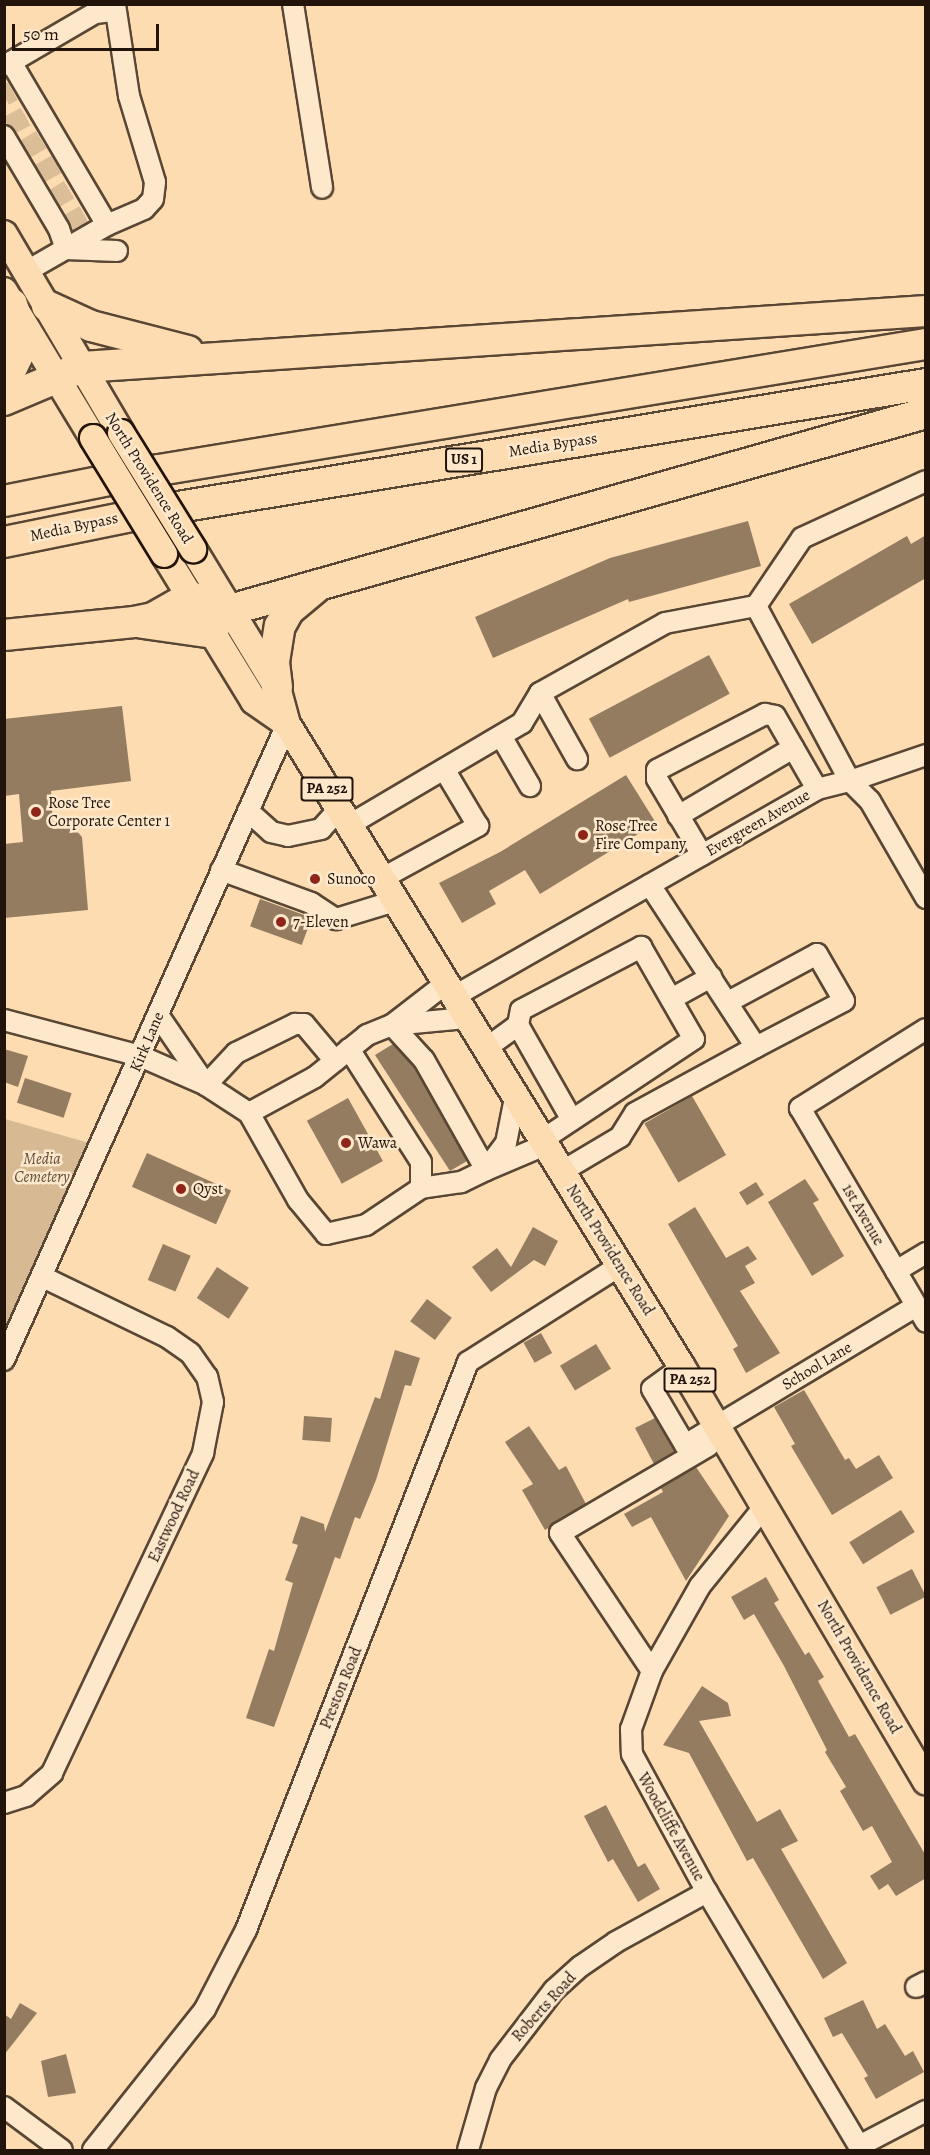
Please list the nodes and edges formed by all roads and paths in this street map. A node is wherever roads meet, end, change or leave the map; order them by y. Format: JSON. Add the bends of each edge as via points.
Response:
{"nodes":[{"id":1,"x":293,"y":4,"type":"edge"},
{"id":2,"x":105,"y":8,"type":"edge"},
{"id":3,"x":8,"y":63,"type":"edge"},
{"id":4,"x":6,"y":130,"type":"edge"},
{"id":5,"x":322,"y":188,"type":"dead end"},
{"id":6,"x":107,"y":225,"type":"junction"},
{"id":7,"x":4,"y":234,"type":"edge"},
{"id":8,"x":66,"y":249,"type":"junction"},
{"id":9,"x":117,"y":251,"type":"dead end"},
{"id":10,"x":27,"y":271,"type":"junction"},
{"id":11,"x":8,"y":298,"type":"edge"},
{"id":12,"x":46,"y":306,"type":"junction"},
{"id":13,"x":926,"y":311,"type":"edge"},
{"id":14,"x":926,"y":344,"type":"edge"},
{"id":15,"x":242,"y":358,"type":"junction"},
{"id":16,"x":69,"y":372,"type":"junction"},
{"id":17,"x":4,"y":384,"type":"edge"},
{"id":18,"x":926,"y":384,"type":"edge"},
{"id":19,"x":4,"y":400,"type":"edge"},
{"id":20,"x":926,"y":413,"type":"edge"},
{"id":21,"x":926,"y":480,"type":"edge"},
{"id":22,"x":4,"y":501,"type":"edge"},
{"id":23,"x":4,"y":542,"type":"edge"},
{"id":24,"x":322,"y":584,"type":"junction"},
{"id":25,"x":201,"y":588,"type":"junction"},
{"id":26,"x":756,"y":606,"type":"junction"},
{"id":27,"x":134,"y":622,"type":"junction"},
{"id":28,"x":222,"y":622,"type":"junction"},
{"id":29,"x":4,"y":635,"type":"edge"},
{"id":30,"x":277,"y":687,"type":"junction"},
{"id":31,"x":540,"y":693,"type":"junction"},
{"id":32,"x":287,"y":723,"type":"junction"},
{"id":33,"x":501,"y":736,"type":"junction"},
{"id":34,"x":793,"y":748,"type":"junction"},
{"id":35,"x":926,"y":755,"type":"edge"},
{"id":36,"x":578,"y":759,"type":"dead end"},
{"id":37,"x":444,"y":769,"type":"junction"},
{"id":38,"x":850,"y":781,"type":"junction"},
{"id":39,"x":530,"y":786,"type":"dead end"},
{"id":40,"x":817,"y":789,"type":"junction"},
{"id":41,"x":248,"y":811,"type":"junction"},
{"id":42,"x":678,"y":816,"type":"junction"},
{"id":43,"x":344,"y":817,"type":"junction"},
{"id":44,"x":702,"y":855,"type":"junction"},
{"id":45,"x":221,"y":870,"type":"junction"},
{"id":46,"x":381,"y":879,"type":"junction"},
{"id":47,"x":650,"y":885,"type":"junction"},
{"id":48,"x":926,"y":898,"type":"edge"},
{"id":49,"x":395,"y":902,"type":"junction"},
{"id":50,"x":711,"y":977,"type":"junction"},
{"id":51,"x":672,"y":999,"type":"junction"},
{"id":52,"x":455,"y":1000,"type":"junction"},
{"id":53,"x":728,"y":1002,"type":"junction"},
{"id":54,"x":158,"y":1015,"type":"junction"},
{"id":55,"x":4,"y":1020,"type":"edge"},
{"id":56,"x":392,"y":1025,"type":"junction"},
{"id":57,"x":518,"y":1025,"type":"junction"},
{"id":58,"x":926,"y":1029,"type":"edge"},
{"id":59,"x":756,"y":1047,"type":"junction"},
{"id":60,"x":485,"y":1049,"type":"junction"},
{"id":61,"x":342,"y":1055,"type":"junction"},
{"id":62,"x":140,"y":1056,"type":"junction"},
{"id":63,"x":206,"y":1085,"type":"junction"},
{"id":64,"x":515,"y":1098,"type":"junction"},
{"id":65,"x":249,"y":1113,"type":"junction"},
{"id":66,"x":572,"y":1120,"type":"junction"},
{"id":67,"x":543,"y":1142,"type":"junction"},
{"id":68,"x":486,"y":1170,"type":"junction"},
{"id":69,"x":561,"y":1172,"type":"junction"},
{"id":70,"x":421,"y":1188,"type":"junction"},
{"id":71,"x":926,"y":1253,"type":"edge"},
{"id":72,"x":620,"y":1266,"type":"junction"},
{"id":73,"x":896,"y":1271,"type":"junction"},
{"id":74,"x":43,"y":1277,"type":"junction"},
{"id":75,"x":922,"y":1312,"type":"edge"},
{"id":76,"x":4,"y":1360,"type":"edge"},
{"id":77,"x":682,"y":1367,"type":"junction"},
{"id":78,"x":720,"y":1431,"type":"junction"},
{"id":79,"x":764,"y":1507,"type":"junction"},
{"id":80,"x":652,"y":1671,"type":"junction"},
{"id":81,"x":923,"y":1770,"type":"edge"},
{"id":82,"x":4,"y":1803,"type":"edge"},
{"id":83,"x":707,"y":1892,"type":"junction"},
{"id":84,"x":4,"y":2107,"type":"edge"},
{"id":85,"x":926,"y":2111,"type":"edge"},
{"id":86,"x":62,"y":2151,"type":"edge"},
{"id":87,"x":93,"y":2151,"type":"edge"},
{"id":88,"x":468,"y":2151,"type":"edge"}],
"edges":[{"from":1,"to":5,"type":"street"},
{"from":2,"to":3,"type":"street"},
{"from":2,"to":6,"type":"street","via":[[155,182],[153,199],[144,209],[127,220]]},
{"from":3,"to":6,"type":"street","via":[[91,211]]},
{"from":4,"to":8,"type":"street","via":[[63,227]]},
{"from":6,"to":8,"type":"street"},
{"from":7,"to":10,"type":"main road","name":"North Providence Road"},
{"from":8,"to":9,"type":"street"},
{"from":8,"to":10,"type":"street"},
{"from":10,"to":12,"type":"main road","name":"North Providence Road"},
{"from":11,"to":16,"type":"main road","name":"North Providence Road"},
{"from":11,"to":17,"type":"highway","via":[[19,327],[20,351]]},
{"from":12,"to":15,"type":"highway","via":[[91,326],[170,348]]},
{"from":12,"to":16,"type":"main road","name":"North Providence Road"},
{"from":13,"to":15,"type":"highway"},
{"from":14,"to":22,"type":"highway","number":"US 1","via":[[159,470]]},
{"from":15,"to":16,"type":"highway"},
{"from":16,"to":19,"type":"highway"},
{"from":16,"to":25,"type":"main road","name":"North Providence Road","bridge":true,"via":[[93,438],[164,554]]},
{"from":16,"to":25,"type":"main road","name":"North Providence Road","bridge":true,"via":[[121,433],[193,549]]},
{"from":18,"to":23,"type":"highway","name":"Media Bypass","number":"US 1","via":[[166,509]]},
{"from":20,"to":24,"type":"highway"},
{"from":21,"to":26,"type":"street","via":[[802,538]]},
{"from":24,"to":28,"type":"highway"},
{"from":24,"to":30,"type":"highway","via":[[302,597],[280,626],[274,662]]},
{"from":25,"to":27,"type":"highway","via":[[168,611]]},
{"from":25,"to":28,"type":"highway"},
{"from":26,"to":31,"type":"street","via":[[665,623]]},
{"from":26,"to":38,"type":"street"},
{"from":27,"to":28,"type":"highway"},
{"from":27,"to":29,"type":"highway"},
{"from":28,"to":30,"type":"main road","name":"North Providence Road","number":"PA 252"},
{"from":28,"to":32,"type":"main road","name":"North Providence Road","number":"PA 252","via":[[254,701]]},
{"from":30,"to":32,"type":"main road","name":"North Providence Road","number":"PA 252"},
{"from":31,"to":33,"type":"street","via":[[522,723]]},
{"from":31,"to":36,"type":"street"},
{"from":32,"to":41,"type":"street","name":"Kirk Lane"},
{"from":32,"to":43,"type":"main road","name":"North Providence Road","number":"PA 252"},
{"from":33,"to":37,"type":"street"},
{"from":33,"to":39,"type":"street"},
{"from":34,"to":40,"type":"street"},
{"from":34,"to":42,"type":"street"},
{"from":34,"to":42,"type":"street","via":[[775,716],[765,714],[657,770],[657,779]]},
{"from":35,"to":38,"type":"street","name":"Evergreen Avenue"},
{"from":37,"to":43,"type":"street"},
{"from":37,"to":46,"type":"street","via":[[478,826]]},
{"from":38,"to":40,"type":"street","name":"Evergreen Avenue"},
{"from":38,"to":48,"type":"street","via":[[870,801]]},
{"from":40,"to":44,"type":"street","name":"Evergreen Avenue"},
{"from":41,"to":43,"type":"street","via":[[271,832],[288,836],[321,829]]},
{"from":41,"to":45,"type":"street","name":"Kirk Lane"},
{"from":42,"to":44,"type":"street"},
{"from":43,"to":46,"type":"main road","name":"North Providence Road","number":"PA 252"},
{"from":44,"to":47,"type":"street","name":"Evergreen Avenue"},
{"from":45,"to":49,"type":"street","via":[[311,903],[336,919]]},
{"from":45,"to":54,"type":"street","name":"Kirk Lane"},
{"from":46,"to":49,"type":"main road","name":"North Providence Road","number":"PA 252"},
{"from":47,"to":50,"type":"street"},
{"from":47,"to":52,"type":"street","name":"Evergreen Avenue"},
{"from":49,"to":52,"type":"main road","name":"North Providence Road","number":"PA 252"},
{"from":50,"to":51,"type":"street"},
{"from":50,"to":53,"type":"street"},
{"from":51,"to":57,"type":"street","via":[[641,946],[521,1010]]},
{"from":51,"to":66,"type":"street","via":[[694,1039]]},
{"from":52,"to":56,"type":"street"},
{"from":52,"to":56,"type":"street","name":"Evergreen Avenue"},
{"from":52,"to":60,"type":"main road","name":"North Providence Road","number":"PA 252"},
{"from":53,"to":59,"type":"street"},
{"from":53,"to":59,"type":"street","via":[[817,954],[844,1001]]},
{"from":54,"to":62,"type":"street","name":"Kirk Lane"},
{"from":54,"to":63,"type":"street"},
{"from":55,"to":62,"type":"street"},
{"from":56,"to":61,"type":"street","via":[[367,1035]]},
{"from":56,"to":68,"type":"street","via":[[424,1060]]},
{"from":57,"to":60,"type":"street"},
{"from":57,"to":66,"type":"street"},
{"from":58,"to":73,"type":"street","name":"1st Avenue","via":[[800,1108]]},
{"from":59,"to":69,"type":"street","via":[[635,1113],[620,1137]]},
{"from":60,"to":64,"type":"main road","name":"North Providence Road","number":"PA 252"},
{"from":61,"to":63,"type":"street","via":[[304,1024],[295,1024],[236,1053]]},
{"from":61,"to":65,"type":"street","via":[[315,1077]]},
{"from":61,"to":70,"type":"street","via":[[421,1162]]},
{"from":62,"to":63,"type":"street"},
{"from":62,"to":74,"type":"street","name":"Kirk Lane"},
{"from":63,"to":65,"type":"street"},
{"from":64,"to":67,"type":"main road","name":"North Providence Road","number":"PA 252"},
{"from":64,"to":68,"type":"street","via":[[506,1143]]},
{"from":65,"to":70,"type":"street","via":[[298,1200],[326,1234],[366,1225]]},
{"from":66,"to":67,"type":"street"},
{"from":67,"to":68,"type":"street"},
{"from":67,"to":69,"type":"main road","name":"North Providence Road","number":"PA 252"},
{"from":68,"to":70,"type":"street","via":[[461,1182]]},
{"from":69,"to":72,"type":"main road","name":"North Providence Road","number":"PA 252"},
{"from":71,"to":73,"type":"street"},
{"from":72,"to":77,"type":"main road","name":"North Providence Road","number":"PA 252"},
{"from":72,"to":87,"type":"street","name":"Preston Road","via":[[468,1362],[246,1930],[205,2009]]},
{"from":73,"to":75,"type":"street","name":"1st Avenue"},
{"from":74,"to":76,"type":"street","name":"Kirk Lane"},
{"from":74,"to":82,"type":"street","name":"Eastwood Road","via":[[167,1337],[190,1353],[207,1377],[213,1402],[203,1453],[52,1773],[26,1796]]},
{"from":75,"to":78,"type":"street","name":"School Lane"},
{"from":77,"to":78,"type":"main road","name":"North Providence Road","number":"PA 252"},
{"from":77,"to":78,"type":"street","via":[[652,1389],[685,1446]]},
{"from":78,"to":79,"type":"main road","name":"North Providence Road","number":"PA 252"},
{"from":78,"to":80,"type":"street","via":[[560,1533]]},
{"from":79,"to":80,"type":"street","name":"Woodcliffe Avenue","via":[[700,1586]]},
{"from":79,"to":81,"type":"main road","name":"North Providence Road","number":"PA 252"},
{"from":80,"to":83,"type":"street","name":"Woodcliffe Avenue","via":[[631,1729],[632,1754]]},
{"from":83,"to":85,"type":"street","name":"Woodcliffe Avenue","via":[[859,2146]]},
{"from":83,"to":88,"type":"street","name":"Roberts Road","via":[[608,1948],[554,1990],[500,2060]]},
{"from":84,"to":86,"type":"street"}]}
